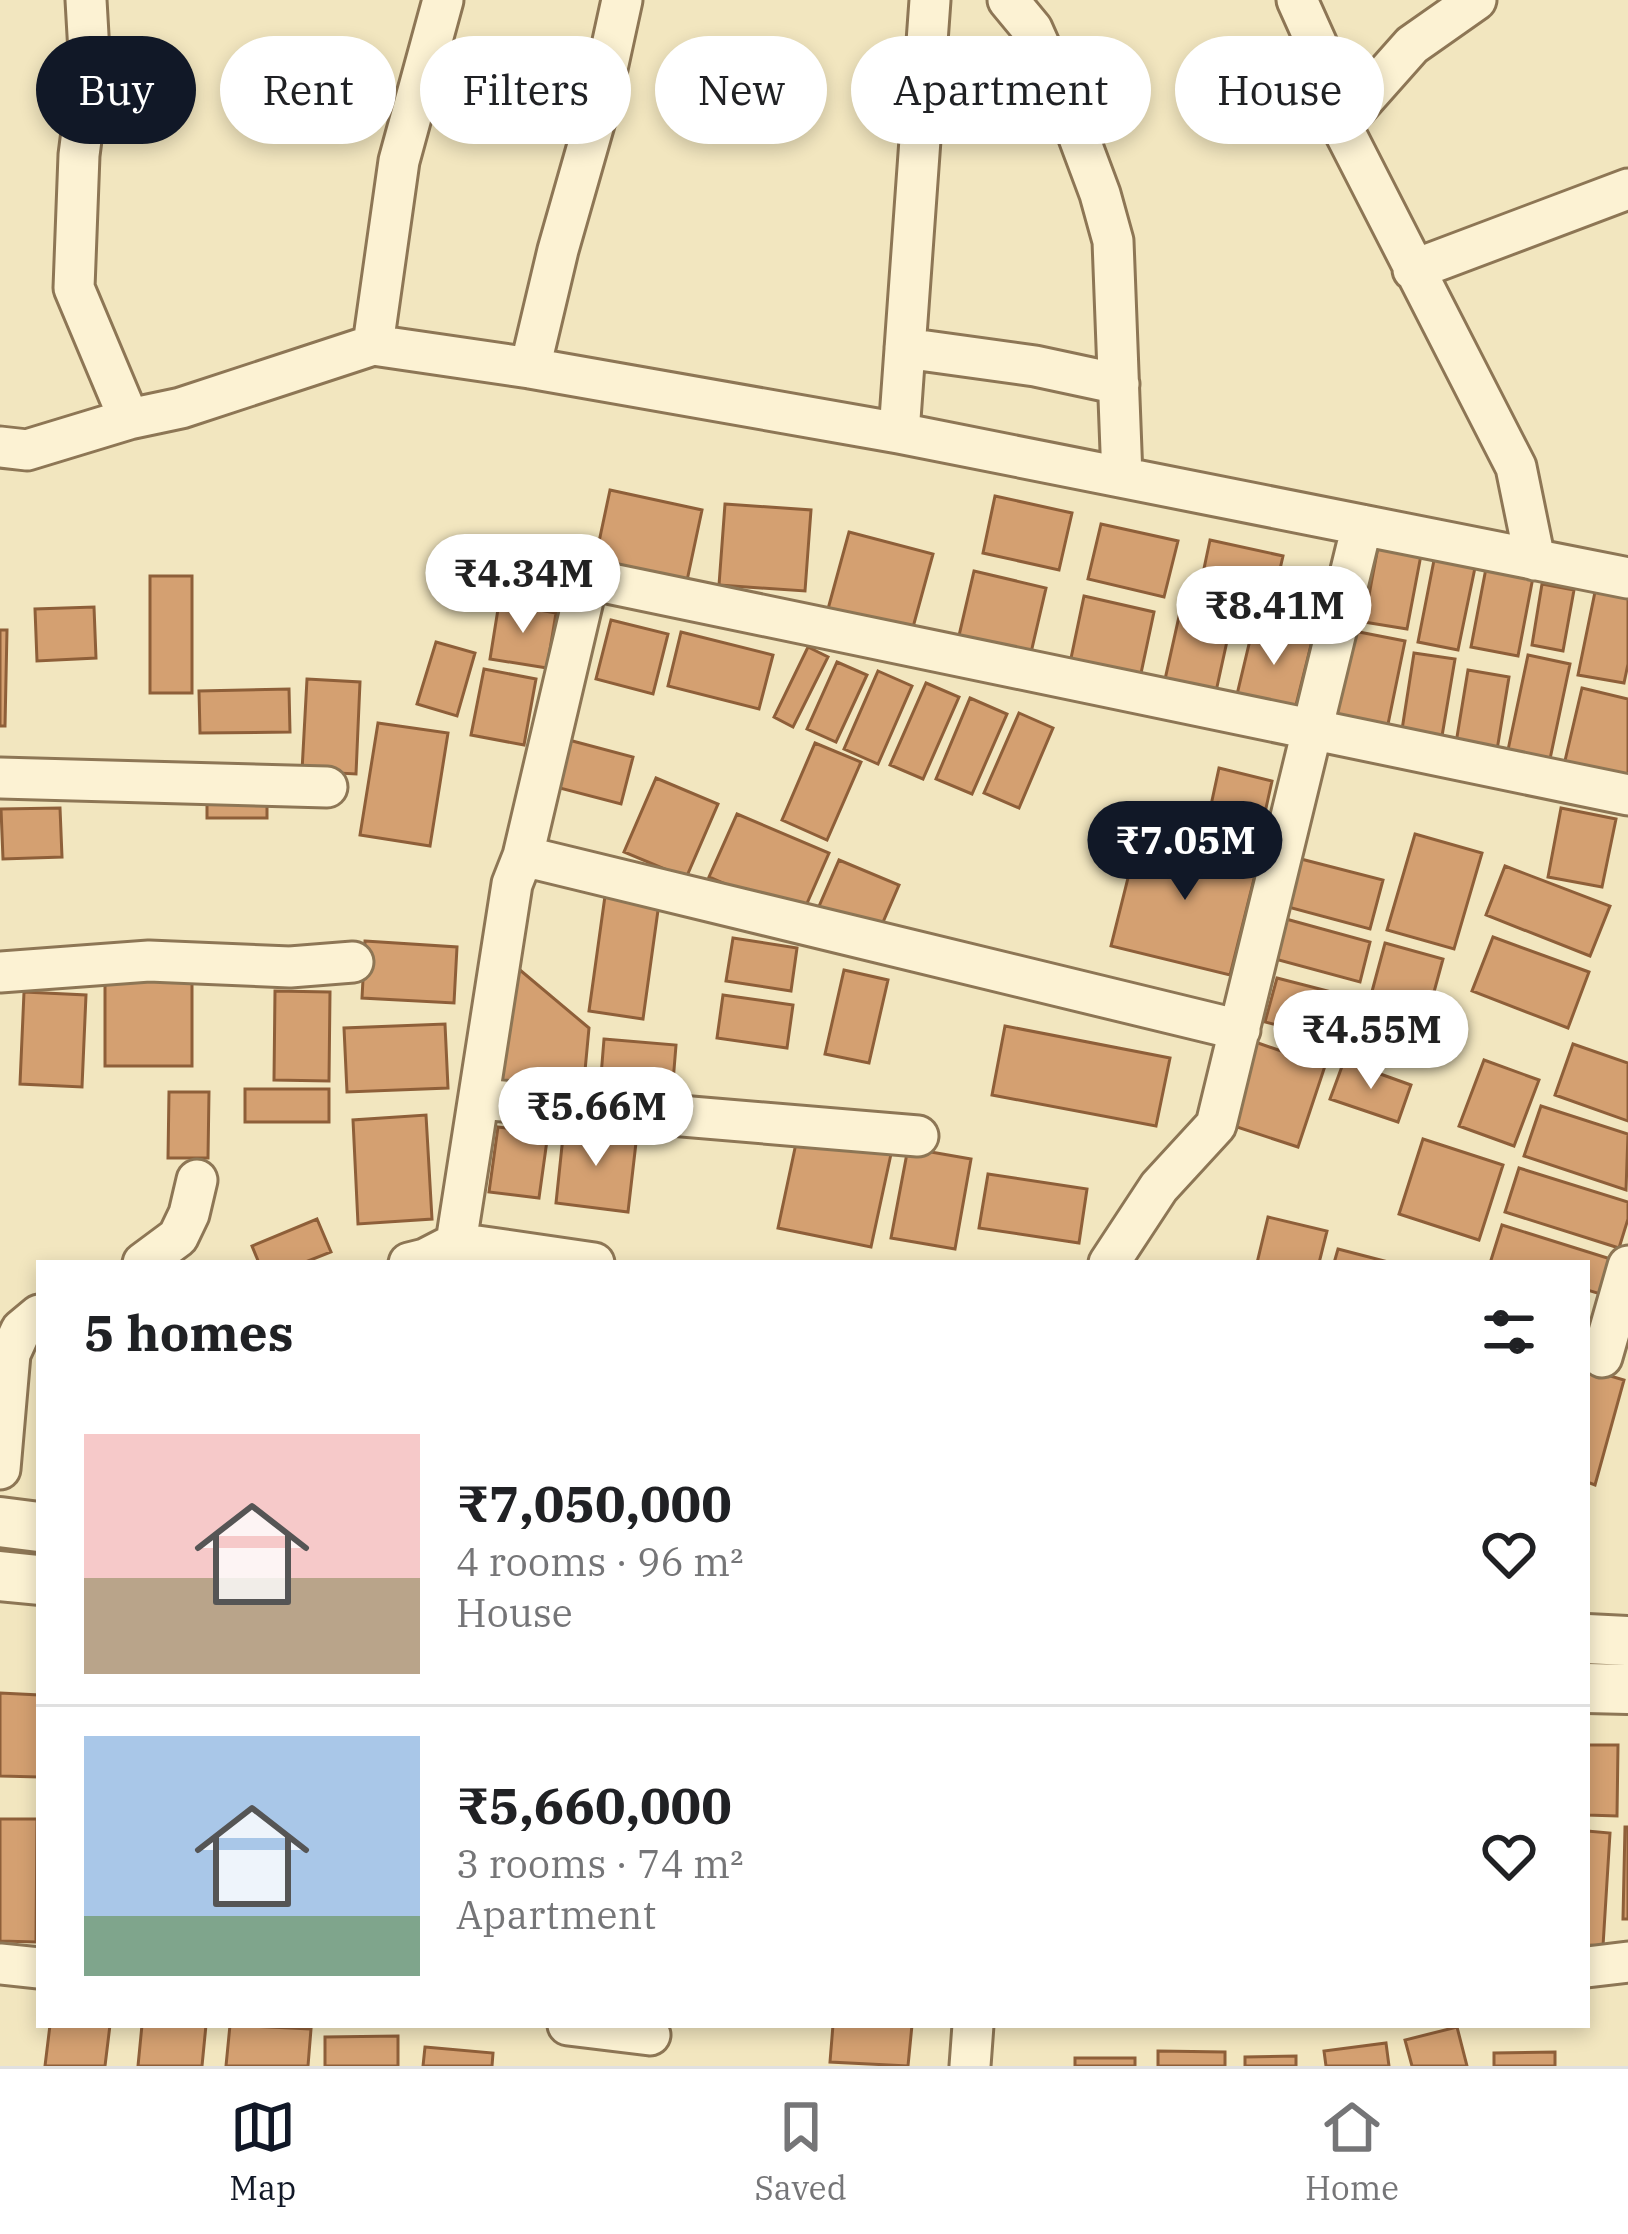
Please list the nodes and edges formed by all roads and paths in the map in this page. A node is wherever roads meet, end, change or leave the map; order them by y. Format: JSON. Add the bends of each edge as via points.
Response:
{"nodes":[{"id":1,"x":86,"y":0,"type":"edge"},
{"id":2,"x":443,"y":0,"type":"edge"},
{"id":3,"x":622,"y":0,"type":"edge"},
{"id":4,"x":930,"y":0,"type":"edge"},
{"id":5,"x":1007,"y":0,"type":"edge"},
{"id":6,"x":1297,"y":0,"type":"edge"},
{"id":7,"x":1476,"y":0,"type":"edge"},
{"id":8,"x":1313,"y":36,"type":"edge"},
{"id":9,"x":1384,"y":77,"type":"edge"},
{"id":10,"x":1350,"y":144,"type":"edge"},
{"id":11,"x":1628,"y":189,"type":"edge"},
{"id":12,"x":1413,"y":270,"type":"junction"},
{"id":13,"x":373,"y":345,"type":"junction"},
{"id":14,"x":905,"y":348,"type":"junction"},
{"id":15,"x":530,"y":368,"type":"junction"},
{"id":16,"x":1119,"y":384,"type":"junction"},
{"id":17,"x":129,"y":419,"type":"junction"},
{"id":18,"x":899,"y":433,"type":"junction"},
{"id":19,"x":0,"y":447,"type":"edge"},
{"id":20,"x":1122,"y":477,"type":"junction"},
{"id":21,"x":1362,"y":525,"type":"junction"},
{"id":22,"x":1535,"y":560,"type":"junction"},
{"id":23,"x":1628,"y":578,"type":"edge"},
{"id":24,"x":1312,"y":732,"type":"junction"},
{"id":25,"x":0,"y":778,"type":"edge"},
{"id":26,"x":327,"y":788,"type":"dead end"},
{"id":27,"x":1628,"y":795,"type":"edge"},
{"id":28,"x":523,"y":856,"type":"junction"},
{"id":29,"x":352,"y":962,"type":"dead end"},
{"id":30,"x":0,"y":972,"type":"edge"},
{"id":31,"x":1240,"y":1030,"type":"junction"},
{"id":32,"x":479,"y":1099,"type":"junction"},
{"id":33,"x":918,"y":1136,"type":"dead end"},
{"id":34,"x":197,"y":1180,"type":"dead end"},
{"id":35,"x":456,"y":1243,"type":"junction"},
{"id":36,"x":147,"y":1260,"type":"edge"},
{"id":37,"x":421,"y":1260,"type":"edge"},
{"id":38,"x":573,"y":1260,"type":"edge"},
{"id":39,"x":1111,"y":1260,"type":"edge"},
{"id":40,"x":1628,"y":1266,"type":"edge"},
{"id":41,"x":36,"y":1318,"type":"edge"},
{"id":42,"x":1602,"y":1357,"type":"dead end"},
{"id":43,"x":0,"y":1469,"type":"edge"},
{"id":44,"x":0,"y":1522,"type":"edge"},
{"id":45,"x":36,"y":1527,"type":"edge"},
{"id":46,"x":0,"y":1576,"type":"edge"},
{"id":47,"x":36,"y":1580,"type":"edge"},
{"id":48,"x":1590,"y":1639,"type":"edge"},
{"id":49,"x":1628,"y":1641,"type":"edge"},
{"id":50,"x":1590,"y":1688,"type":"edge"},
{"id":51,"x":1628,"y":1689,"type":"edge"},
{"id":52,"x":1628,"y":1963,"type":"edge"},
{"id":53,"x":0,"y":1964,"type":"edge"},
{"id":54,"x":1590,"y":1967,"type":"edge"},
{"id":55,"x":36,"y":1968,"type":"edge"},
{"id":56,"x":582,"y":2028,"type":"edge"},
{"id":57,"x":974,"y":2028,"type":"edge"},
{"id":58,"x":650,"y":2042,"type":"edge"},
{"id":59,"x":970,"y":2066,"type":"edge"}],
"edges":[{"from":1,"to":17,"type":"street","via":[[90,70],[74,288]]},
{"from":2,"to":13,"type":"street","via":[[399,161]]},
{"from":3,"to":15,"type":"street"},
{"from":4,"to":14,"type":"street"},
{"from":5,"to":16,"type":"street","via":[[1032,28],[1100,194],[1113,241]]},
{"from":6,"to":8,"type":"street"},
{"from":7,"to":9,"type":"street","via":[[1412,45]]},
{"from":10,"to":12,"type":"street"},
{"from":11,"to":12,"type":"street"},
{"from":12,"to":22,"type":"street","via":[[1516,466]]},
{"from":13,"to":15,"type":"street"},
{"from":13,"to":17,"type":"street"},
{"from":14,"to":16,"type":"street"},
{"from":14,"to":18,"type":"street"},
{"from":15,"to":18,"type":"street"},
{"from":16,"to":20,"type":"street"},
{"from":17,"to":19,"type":"street","via":[[27,451]]},
{"from":18,"to":20,"type":"street"},
{"from":20,"to":21,"type":"street"},
{"from":21,"to":22,"type":"street"},
{"from":21,"to":24,"type":"street"},
{"from":22,"to":23,"type":"street"},
{"from":24,"to":27,"type":"street"},
{"from":24,"to":28,"type":"street","via":[[587,579]]},
{"from":24,"to":31,"type":"street"},
{"from":25,"to":26,"type":"street"},
{"from":28,"to":31,"type":"street"},
{"from":28,"to":32,"type":"street"},
{"from":29,"to":30,"type":"street","via":[[290,968],[148,961]]},
{"from":31,"to":39,"type":"street","via":[[1216,1125],[1159,1187]]},
{"from":32,"to":33,"type":"street"},
{"from":32,"to":35,"type":"street"},
{"from":34,"to":36,"type":"street","via":[[178,1237]]},
{"from":35,"to":37,"type":"street"},
{"from":35,"to":38,"type":"street"},
{"from":40,"to":42,"type":"street"},
{"from":41,"to":43,"type":"street","via":[[10,1354]]},
{"from":44,"to":45,"type":"street"},
{"from":46,"to":47,"type":"street"},
{"from":48,"to":49,"type":"street"},
{"from":50,"to":51,"type":"street"},
{"from":52,"to":54,"type":"street"},
{"from":53,"to":55,"type":"street"},
{"from":56,"to":58,"type":"street"},
{"from":57,"to":59,"type":"street"}]}
